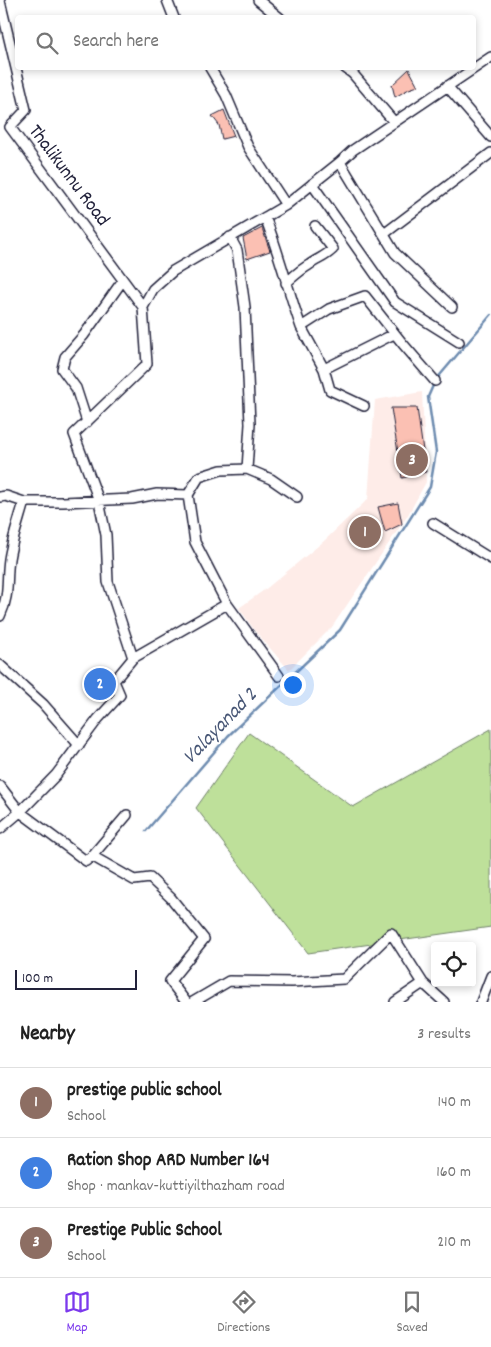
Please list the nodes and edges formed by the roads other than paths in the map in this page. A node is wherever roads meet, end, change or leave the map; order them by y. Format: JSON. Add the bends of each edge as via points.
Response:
{"nodes":[{"id":1,"x":167,"y":0,"type":"edge"},
{"id":2,"x":258,"y":0,"type":"edge"},
{"id":3,"x":0,"y":1,"type":"edge"},
{"id":4,"x":173,"y":15,"type":"edge"},
{"id":5,"x":276,"y":15,"type":"edge"},
{"id":6,"x":491,"y":57,"type":"edge"},
{"id":7,"x":15,"y":64,"type":"edge"},
{"id":8,"x":476,"y":67,"type":"edge"},
{"id":9,"x":16,"y":70,"type":"edge"},
{"id":10,"x":211,"y":70,"type":"edge"},
{"id":11,"x":348,"y":70,"type":"edge"},
{"id":12,"x":471,"y":70,"type":"edge"},
{"id":13,"x":447,"y":86,"type":"junction"},
{"id":14,"x":394,"y":122,"type":"junction"},
{"id":15,"x":10,"y":127,"type":"junction"},
{"id":16,"x":0,"y":131,"type":"edge"},
{"id":17,"x":491,"y":137,"type":"edge"},
{"id":18,"x":491,"y":153,"type":"edge"},
{"id":19,"x":340,"y":162,"type":"junction"},
{"id":20,"x":312,"y":184,"type":"junction"},
{"id":21,"x":286,"y":205,"type":"junction"},
{"id":22,"x":265,"y":217,"type":"junction"},
{"id":23,"x":315,"y":226,"type":"dead end"},
{"id":24,"x":384,"y":234,"type":"junction"},
{"id":25,"x":230,"y":237,"type":"junction"},
{"id":26,"x":123,"y":280,"type":"junction"},
{"id":27,"x":286,"y":284,"type":"junction"},
{"id":28,"x":143,"y":307,"type":"junction"},
{"id":29,"x":452,"y":307,"type":"dead end"},
{"id":30,"x":301,"y":326,"type":"junction"},
{"id":31,"x":394,"y":334,"type":"junction"},
{"id":32,"x":459,"y":342,"type":"dead end"},
{"id":33,"x":324,"y":369,"type":"junction"},
{"id":34,"x":435,"y":381,"type":"dead end"},
{"id":35,"x":364,"y":406,"type":"dead end"},
{"id":36,"x":87,"y":422,"type":"junction"},
{"id":37,"x":247,"y":468,"type":"junction"},
{"id":38,"x":188,"y":495,"type":"junction"},
{"id":39,"x":0,"y":497,"type":"edge"},
{"id":40,"x":297,"y":497,"type":"dead end"},
{"id":41,"x":99,"y":501,"type":"junction"},
{"id":42,"x":24,"y":502,"type":"junction"},
{"id":43,"x":433,"y":523,"type":"dead end"},
{"id":44,"x":491,"y":560,"type":"edge"},
{"id":45,"x":227,"y":604,"type":"junction"},
{"id":46,"x":0,"y":616,"type":"edge"},
{"id":47,"x":133,"y":658,"type":"junction"},
{"id":48,"x":0,"y":665,"type":"edge"},
{"id":49,"x":279,"y":676,"type":"dead end"},
{"id":50,"x":78,"y":745,"type":"junction"},
{"id":51,"x":0,"y":786,"type":"edge"},
{"id":52,"x":20,"y":812,"type":"junction"},
{"id":53,"x":128,"y":815,"type":"dead end"},
{"id":54,"x":0,"y":829,"type":"edge"},
{"id":55,"x":92,"y":856,"type":"junction"},
{"id":56,"x":491,"y":976,"type":"edge"},
{"id":57,"x":423,"y":983,"type":"junction"},
{"id":58,"x":186,"y":1002,"type":"edge"},
{"id":59,"x":193,"y":1002,"type":"edge"},
{"id":60,"x":395,"y":1002,"type":"edge"},
{"id":61,"x":444,"y":1002,"type":"edge"},
{"id":62,"x":481,"y":1002,"type":"edge"}],
"edges":[{"from":1,"to":4,"type":"street"},
{"from":2,"to":5,"type":"street"},
{"from":3,"to":7,"type":"street","name":"Thalikunnu Road"},
{"from":6,"to":8,"type":"street"},
{"from":9,"to":15,"type":"street","name":"Thalikunnu Road","via":[[26,110]]},
{"from":10,"to":21,"type":"street","via":[[226,95],[248,147]]},
{"from":11,"to":14,"type":"street"},
{"from":12,"to":13,"type":"street"},
{"from":13,"to":14,"type":"street"},
{"from":13,"to":17,"type":"street"},
{"from":14,"to":19,"type":"street"},
{"from":15,"to":16,"type":"street"},
{"from":15,"to":26,"type":"street","name":"Thalikunnu Road"},
{"from":18,"to":24,"type":"street"},
{"from":19,"to":20,"type":"street"},
{"from":19,"to":24,"type":"street"},
{"from":20,"to":21,"type":"street"},
{"from":20,"to":32,"type":"street","via":[[395,302]]},
{"from":21,"to":22,"type":"street"},
{"from":22,"to":25,"type":"street"},
{"from":22,"to":27,"type":"street","via":[[282,261]]},
{"from":23,"to":27,"type":"street","via":[[333,249]]},
{"from":24,"to":29,"type":"street","via":[[395,253]]},
{"from":25,"to":28,"type":"street","via":[[172,271],[153,289]]},
{"from":25,"to":37,"type":"street","via":[[237,250],[245,307],[250,424]]},
{"from":26,"to":28,"type":"street","name":"Thalikunnu Road"},
{"from":26,"to":36,"type":"street","via":[[65,357],[62,368],[76,388]]},
{"from":27,"to":30,"type":"street"},
{"from":28,"to":36,"type":"street","via":[[147,364]]},
{"from":30,"to":31,"type":"street","via":[[329,309],[365,296]]},
{"from":30,"to":33,"type":"street"},
{"from":31,"to":33,"type":"street"},
{"from":31,"to":34,"type":"street"},
{"from":33,"to":35,"type":"street","via":[[330,390]]},
{"from":36,"to":41,"type":"street","via":[[74,434]]},
{"from":37,"to":38,"type":"street","via":[[221,470],[199,477]]},
{"from":37,"to":40,"type":"street","via":[[271,479]]},
{"from":38,"to":41,"type":"street","via":[[156,494]]},
{"from":38,"to":45,"type":"street","via":[[195,542]]},
{"from":39,"to":42,"type":"street"},
{"from":41,"to":42,"type":"street"},
{"from":41,"to":47,"type":"street","via":[[106,535],[108,582]]},
{"from":42,"to":46,"type":"street","via":[[9,560],[5,606]]},
{"from":43,"to":44,"type":"street"},
{"from":45,"to":47,"type":"street"},
{"from":45,"to":49,"type":"street"},
{"from":47,"to":50,"type":"street","via":[[114,681],[120,695]]},
{"from":48,"to":50,"type":"street","via":[[43,704]]},
{"from":50,"to":52,"type":"street","via":[[56,775]]},
{"from":51,"to":52,"type":"street"},
{"from":52,"to":54,"type":"street"},
{"from":52,"to":55,"type":"street","via":[[86,861]]},
{"from":53,"to":55,"type":"street"},
{"from":55,"to":58,"type":"street","via":[[134,880],[150,878],[204,939],[170,981]]},
{"from":56,"to":62,"type":"street"},
{"from":57,"to":59,"type":"street","via":[[391,934],[344,979],[229,981]]},
{"from":57,"to":60,"type":"street"},
{"from":57,"to":61,"type":"street"}]}
